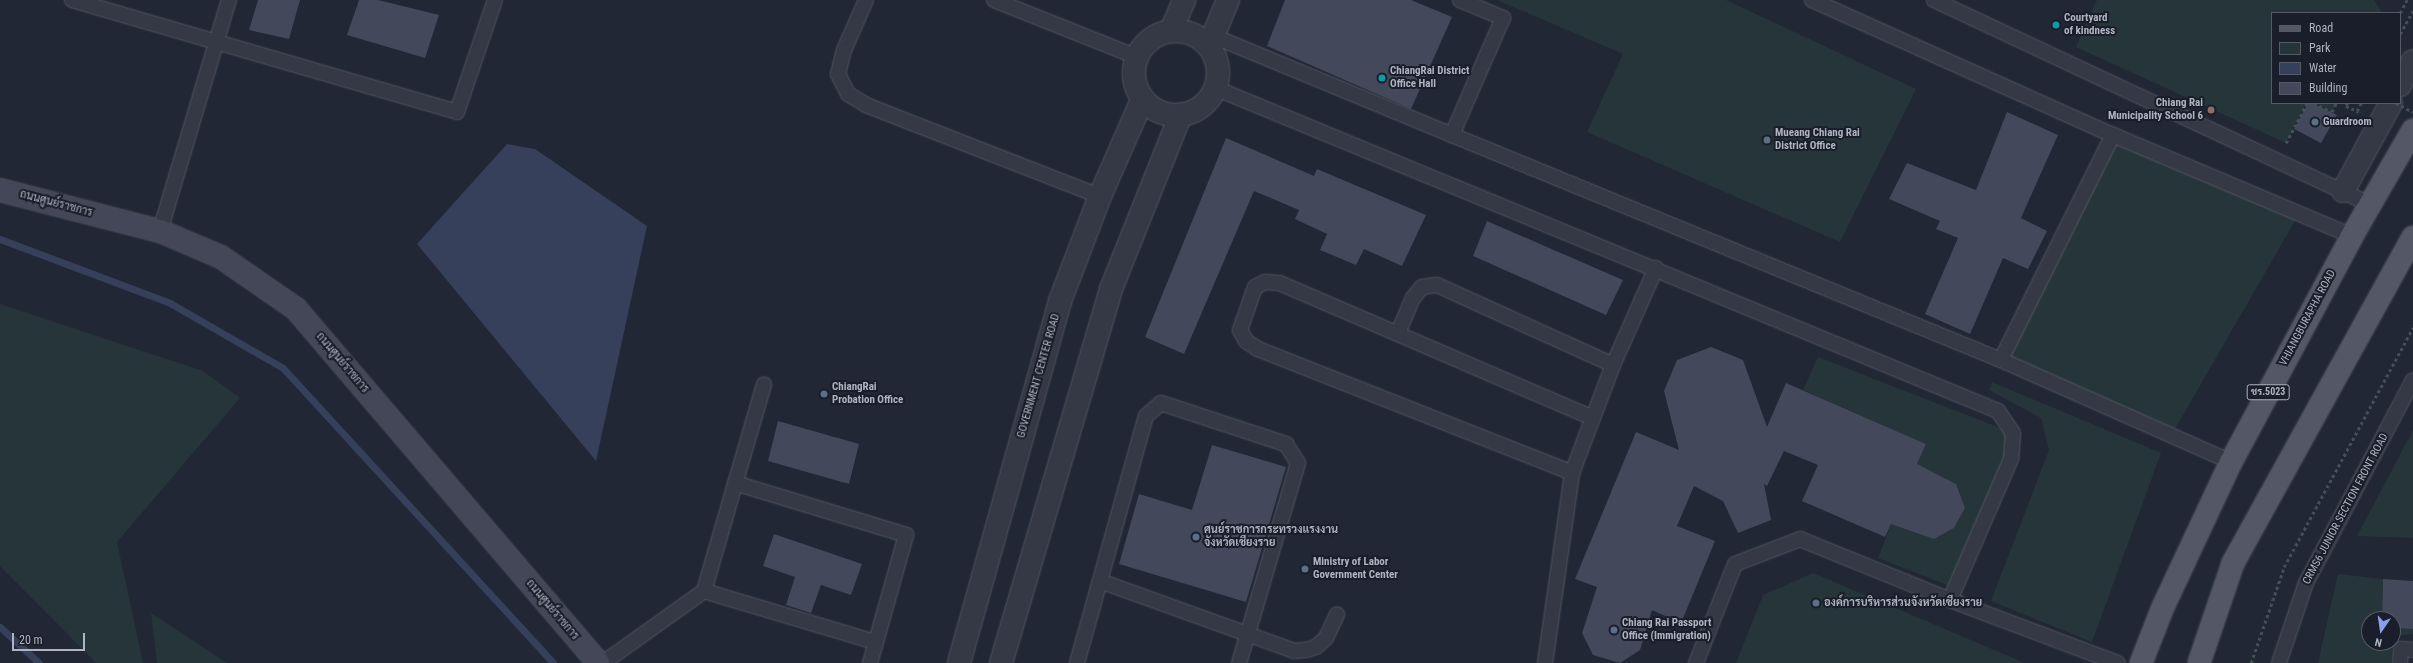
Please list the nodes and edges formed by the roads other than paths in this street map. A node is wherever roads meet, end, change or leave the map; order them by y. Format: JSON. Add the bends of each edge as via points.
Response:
{"nodes":[{"id":1,"x":72,"y":0,"type":"edge"},
{"id":2,"x":229,"y":0,"type":"edge"},
{"id":3,"x":495,"y":0,"type":"edge"},
{"id":4,"x":866,"y":0,"type":"edge"},
{"id":5,"x":994,"y":0,"type":"edge"},
{"id":6,"x":1184,"y":0,"type":"edge"},
{"id":7,"x":1228,"y":0,"type":"edge"},
{"id":8,"x":1460,"y":0,"type":"edge"},
{"id":9,"x":1812,"y":0,"type":"edge"},
{"id":10,"x":1934,"y":0,"type":"edge"},
{"id":11,"x":1170,"y":31,"type":"junction"},
{"id":12,"x":1211,"y":41,"type":"junction"},
{"id":13,"x":216,"y":42,"type":"junction"},
{"id":14,"x":1137,"y":57,"type":"junction"},
{"id":15,"x":2413,"y":61,"type":"edge"},
{"id":16,"x":2401,"y":84,"type":"edge"},
{"id":17,"x":1215,"y":88,"type":"junction"},
{"id":18,"x":1143,"y":98,"type":"junction"},
{"id":19,"x":2390,"y":104,"type":"edge"},
{"id":20,"x":1181,"y":114,"type":"junction"},
{"id":21,"x":2413,"y":130,"type":"edge"},
{"id":22,"x":1452,"y":135,"type":"junction"},
{"id":23,"x":2113,"y":136,"type":"junction"},
{"id":24,"x":0,"y":190,"type":"edge"},
{"id":25,"x":2343,"y":192,"type":"junction"},
{"id":26,"x":1100,"y":196,"type":"junction"},
{"id":27,"x":2370,"y":204,"type":"junction"},
{"id":28,"x":160,"y":231,"type":"junction"},
{"id":29,"x":2352,"y":236,"type":"junction"},
{"id":30,"x":2413,"y":237,"type":"edge"},
{"id":31,"x":1656,"y":268,"type":"junction"},
{"id":32,"x":1398,"y":333,"type":"junction"},
{"id":33,"x":2001,"y":360,"type":"junction"},
{"id":34,"x":1613,"y":365,"type":"junction"},
{"id":35,"x":2413,"y":380,"type":"edge"},
{"id":36,"x":764,"y":385,"type":"dead end"},
{"id":37,"x":1593,"y":418,"type":"junction"},
{"id":38,"x":2231,"y":462,"type":"junction"},
{"id":39,"x":1572,"y":473,"type":"junction"},
{"id":40,"x":735,"y":483,"type":"junction"},
{"id":41,"x":1100,"y":580,"type":"junction"},
{"id":42,"x":704,"y":591,"type":"junction"},
{"id":43,"x":1950,"y":600,"type":"junction"},
{"id":44,"x":1337,"y":614,"type":"dead end"},
{"id":45,"x":1248,"y":634,"type":"junction"},
{"id":46,"x":875,"y":642,"type":"junction"},
{"id":47,"x":2413,"y":650,"type":"edge"},
{"id":48,"x":598,"y":663,"type":"edge"},
{"id":49,"x":603,"y":663,"type":"edge"},
{"id":50,"x":870,"y":663,"type":"edge"},
{"id":51,"x":959,"y":663,"type":"edge"},
{"id":52,"x":1001,"y":663,"type":"edge"},
{"id":53,"x":1077,"y":663,"type":"edge"},
{"id":54,"x":1239,"y":663,"type":"edge"},
{"id":55,"x":1545,"y":663,"type":"edge"},
{"id":56,"x":1696,"y":663,"type":"edge"},
{"id":57,"x":2118,"y":663,"type":"edge"},
{"id":58,"x":2141,"y":663,"type":"edge"},
{"id":59,"x":2199,"y":663,"type":"edge"},
{"id":60,"x":2279,"y":663,"type":"edge"},
{"id":61,"x":2400,"y":663,"type":"edge"}],
"edges":[{"from":1,"to":13,"type":"lane"},
{"from":2,"to":13,"type":"lane"},
{"from":3,"to":13,"type":"lane","via":[[457,112]]},
{"from":4,"to":26,"type":"lane","via":[[844,50],[838,74],[848,94],[866,105]]},
{"from":5,"to":14,"type":"lane"},
{"from":6,"to":11,"type":"street"},
{"from":7,"to":12,"type":"street"},
{"from":8,"to":22,"type":"lane","via":[[1503,18]]},
{"from":9,"to":23,"type":"lane"},
{"from":10,"to":25,"type":"lane"},
{"from":11,"to":12,"type":"street","via":[[1184,32]]},
{"from":11,"to":14,"type":"street","via":[[1145,44]]},
{"from":12,"to":17,"type":"street","via":[[1218,66]]},
{"from":12,"to":22,"type":"lane"},
{"from":13,"to":28,"type":"lane"},
{"from":14,"to":18,"type":"street","via":[[1134,71],[1136,85]]},
{"from":15,"to":16,"type":"street"},
{"from":17,"to":20,"type":"street","via":[[1202,106]]},
{"from":17,"to":31,"type":"lane"},
{"from":18,"to":20,"type":"street","via":[[1153,108],[1166,114]]},
{"from":18,"to":26,"type":"street","name":"GOVERNMENT CENTER ROAD"},
{"from":19,"to":25,"type":"street"},
{"from":20,"to":52,"type":"street","via":[[1111,289]]},
{"from":21,"to":27,"type":"main road","name":"VHIANGBURAPHA ROAD","number":"ชร.5023"},
{"from":22,"to":33,"type":"lane"},
{"from":23,"to":29,"type":"lane"},
{"from":23,"to":33,"type":"lane"},
{"from":24,"to":28,"type":"street","name":"ถนนศูนย์ราชการ"},
{"from":25,"to":27,"type":"lane"},
{"from":26,"to":51,"type":"street","name":"GOVERNMENT CENTER ROAD","via":[[1060,301]]},
{"from":27,"to":29,"type":"main road","name":"VHIANGBURAPHA ROAD","number":"ชร.5023"},
{"from":28,"to":48,"type":"street","name":"ถนนศูนย์ราชการ","via":[[221,257],[296,309]]},
{"from":29,"to":38,"type":"main road","name":"VHIANGBURAPHA ROAD","number":"ชร.5023"},
{"from":30,"to":59,"type":"main road","via":[[2233,563]]},
{"from":31,"to":34,"type":"lane"},
{"from":31,"to":43,"type":"lane","via":[[1998,411],[2013,433],[2011,459]]},
{"from":32,"to":34,"type":"lane","via":[[1413,298],[1422,287],[1437,285]]},
{"from":32,"to":37,"type":"lane"},
{"from":32,"to":39,"type":"lane","via":[[1279,283],[1265,282],[1255,287],[1240,330],[1246,341],[1258,349]]},
{"from":33,"to":38,"type":"lane"},
{"from":34,"to":37,"type":"lane"},
{"from":35,"to":60,"type":"lane","name":"CRMS6 JUNIOR SECTION FRONT ROAD","via":[[2306,583]]},
{"from":36,"to":40,"type":"lane"},
{"from":37,"to":39,"type":"lane"},
{"from":38,"to":58,"type":"main road","name":"VHIANGBURAPHA ROAD","number":"ชร.5023","via":[[2163,607]]},
{"from":39,"to":55,"type":"lane"},
{"from":40,"to":42,"type":"lane"},
{"from":40,"to":46,"type":"lane","via":[[906,535]]},
{"from":41,"to":45,"type":"lane"},
{"from":41,"to":45,"type":"lane","via":[[1146,416],[1161,404],[1286,444],[1298,463]]},
{"from":41,"to":53,"type":"lane"},
{"from":42,"to":46,"type":"lane"},
{"from":42,"to":49,"type":"lane"},
{"from":43,"to":56,"type":"lane","via":[[1800,539],[1735,564]]},
{"from":43,"to":57,"type":"lane"},
{"from":44,"to":45,"type":"lane","via":[[1326,638],[1306,650],[1294,651]]},
{"from":45,"to":54,"type":"lane"},
{"from":46,"to":50,"type":"lane"},
{"from":47,"to":61,"type":"lane","via":[[2401,649]]}]}
